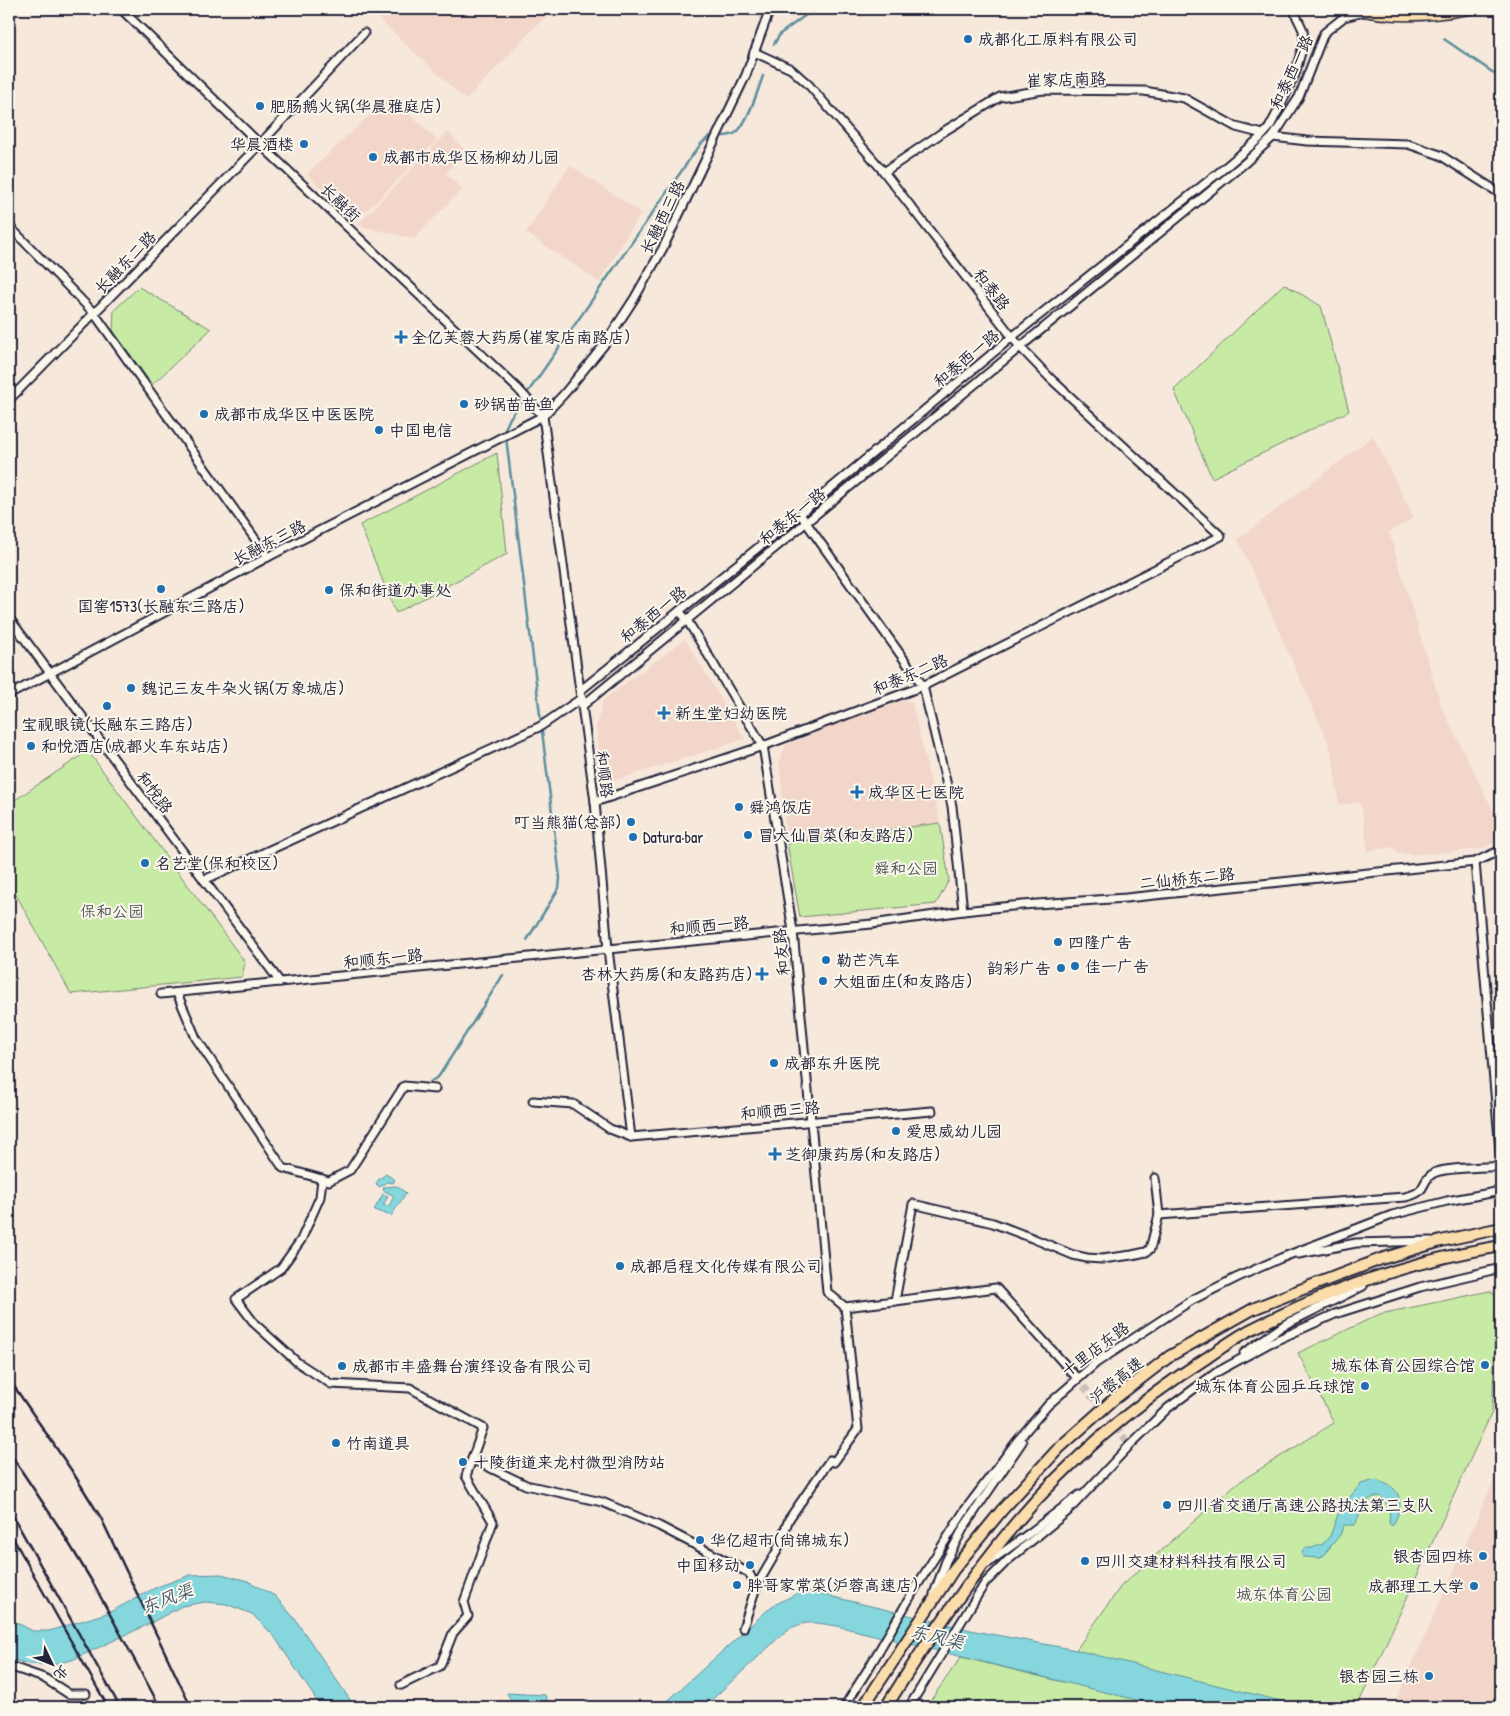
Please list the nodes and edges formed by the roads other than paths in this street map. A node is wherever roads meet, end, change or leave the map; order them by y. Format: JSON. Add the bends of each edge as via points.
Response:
{"nodes":[{"id":1,"x":121,"y":9,"type":"edge"},
{"id":2,"x":770,"y":9,"type":"edge"},
{"id":3,"x":1293,"y":9,"type":"edge"},
{"id":4,"x":1471,"y":9,"type":"edge"},
{"id":5,"x":1360,"y":10,"type":"edge"},
{"id":6,"x":364,"y":33,"type":"dead end"},
{"id":7,"x":754,"y":52,"type":"junction"},
{"id":8,"x":1264,"y":134,"type":"junction"},
{"id":9,"x":1273,"y":137,"type":"junction"},
{"id":10,"x":260,"y":144,"type":"junction"},
{"id":11,"x":884,"y":172,"type":"junction"},
{"id":12,"x":1501,"y":194,"type":"edge"},
{"id":13,"x":9,"y":226,"type":"edge"},
{"id":14,"x":94,"y":313,"type":"junction"},
{"id":15,"x":1012,"y":337,"type":"junction"},
{"id":16,"x":1020,"y":347,"type":"junction"},
{"id":17,"x":9,"y":400,"type":"edge"},
{"id":18,"x":543,"y":416,"type":"junction"},
{"id":19,"x":800,"y":514,"type":"junction"},
{"id":20,"x":806,"y":523,"type":"junction"},
{"id":21,"x":1221,"y":536,"type":"joint"},
{"id":22,"x":268,"y":557,"type":"junction"},
{"id":23,"x":679,"y":611,"type":"junction"},
{"id":24,"x":9,"y":618,"type":"edge"},
{"id":25,"x":687,"y":620,"type":"junction"},
{"id":26,"x":49,"y":673,"type":"junction"},
{"id":27,"x":923,"y":686,"type":"junction"},
{"id":28,"x":9,"y":695,"type":"edge"},
{"id":29,"x":582,"y":698,"type":"junction"},
{"id":30,"x":763,"y":746,"type":"junction"},
{"id":31,"x":595,"y":802,"type":"junction"},
{"id":32,"x":1501,"y":850,"type":"edge"},
{"id":33,"x":1476,"y":862,"type":"junction"},
{"id":34,"x":204,"y":880,"type":"junction"},
{"id":35,"x":963,"y":911,"type":"junction"},
{"id":36,"x":872,"y":924,"type":"joint"},
{"id":37,"x":793,"y":931,"type":"junction"},
{"id":38,"x":608,"y":948,"type":"junction"},
{"id":39,"x":280,"y":982,"type":"junction"},
{"id":40,"x":177,"y":993,"type":"junction"},
{"id":41,"x":161,"y":994,"type":"dead end"},
{"id":42,"x":434,"y":1089,"type":"dead end"},
{"id":43,"x":533,"y":1101,"type":"dead end"},
{"id":44,"x":932,"y":1111,"type":"dead end"},
{"id":45,"x":811,"y":1121,"type":"junction"},
{"id":46,"x":631,"y":1137,"type":"junction"},
{"id":47,"x":1501,"y":1162,"type":"edge"},
{"id":48,"x":1501,"y":1166,"type":"edge"},
{"id":49,"x":1156,"y":1178,"type":"dead end"},
{"id":50,"x":322,"y":1179,"type":"junction"},
{"id":51,"x":1501,"y":1191,"type":"edge"},
{"id":52,"x":1159,"y":1216,"type":"junction"},
{"id":53,"x":1501,"y":1228,"type":"edge"},
{"id":54,"x":1445,"y":1240,"type":"junction"},
{"id":55,"x":1501,"y":1246,"type":"edge"},
{"id":56,"x":1277,"y":1260,"type":"junction"},
{"id":57,"x":1501,"y":1268,"type":"edge"},
{"id":58,"x":1395,"y":1272,"type":"junction"},
{"id":59,"x":895,"y":1301,"type":"junction"},
{"id":60,"x":846,"y":1307,"type":"junction"},
{"id":61,"x":1217,"y":1372,"type":"junction"},
{"id":62,"x":1077,"y":1378,"type":"junction"},
{"id":63,"x":1048,"y":1405,"type":"junction"},
{"id":64,"x":472,"y":1459,"type":"junction"},
{"id":65,"x":1105,"y":1473,"type":"junction"},
{"id":66,"x":978,"y":1571,"type":"junction"},
{"id":67,"x":756,"y":1587,"type":"junction"},
{"id":68,"x":928,"y":1610,"type":"junction"},
{"id":69,"x":743,"y":1628,"type":"dead end"},
{"id":70,"x":9,"y":1666,"type":"edge"},
{"id":71,"x":401,"y":1685,"type":"dead end"},
{"id":72,"x":86,"y":1694,"type":"dead end"},
{"id":73,"x":844,"y":1707,"type":"edge"},
{"id":74,"x":863,"y":1707,"type":"edge"},
{"id":75,"x":886,"y":1707,"type":"edge"},
{"id":76,"x":909,"y":1707,"type":"edge"}],
"edges":[{"from":1,"to":10,"type":"street","name":"长融街"},
{"from":2,"to":7,"type":"street","name":"长融西三路"},
{"from":3,"to":8,"type":"street","name":"和泰西一路","via":[[1303,30],[1304,42],[1295,74]]},
{"from":4,"to":5,"type":"main road","via":[[1408,16]]},
{"from":5,"to":9,"type":"street","name":"和泰西一路","via":[[1344,17],[1324,33],[1299,97]]},
{"from":6,"to":10,"type":"street","name":"长融东二路"},
{"from":7,"to":11,"type":"street","name":"和泰路","via":[[791,69],[808,84]]},
{"from":7,"to":18,"type":"street","name":"长融西三路","via":[[667,240],[634,299],[604,345]]},
{"from":8,"to":11,"type":"street","name":"崔家店南路","via":[[1236,127],[1184,98],[1144,91],[1044,90],[1000,97]]},
{"from":8,"to":15,"type":"street","name":"和泰西一路"},
{"from":9,"to":12,"type":"street","via":[[1408,144],[1440,155]]},
{"from":9,"to":16,"type":"street","name":"和泰西一路"},
{"from":10,"to":14,"type":"street","name":"长融东二路"},
{"from":10,"to":18,"type":"street","name":"长融街"},
{"from":11,"to":15,"type":"street","name":"和泰路"},
{"from":13,"to":14,"type":"street"},
{"from":14,"to":17,"type":"street","name":"长融东二路"},
{"from":14,"to":22,"type":"street"},
{"from":15,"to":16,"type":"street","name":"和泰路"},
{"from":15,"to":19,"type":"street","name":"和泰西一路"},
{"from":16,"to":20,"type":"street","name":"和泰东一路"},
{"from":16,"to":21,"type":"street","name":"和泰路"},
{"from":18,"to":22,"type":"street","name":"长融东三路"},
{"from":18,"to":29,"type":"street","name":"和顺路"},
{"from":19,"to":20,"type":"street"},
{"from":19,"to":23,"type":"street","name":"和泰西一路"},
{"from":20,"to":25,"type":"street","name":"和泰东一路"},
{"from":20,"to":27,"type":"street"},
{"from":21,"to":27,"type":"street","name":"和泰东二路"},
{"from":22,"to":26,"type":"street","name":"长融东三路"},
{"from":23,"to":25,"type":"street","name":"和友路"},
{"from":23,"to":29,"type":"street","name":"和泰西一路"},
{"from":24,"to":26,"type":"street","name":"和悦路"},
{"from":25,"to":29,"type":"street","name":"和泰东一路"},
{"from":25,"to":30,"type":"street","name":"和友路"},
{"from":26,"to":28,"type":"street","name":"长融东三路"},
{"from":26,"to":34,"type":"street","name":"和悦路"},
{"from":27,"to":30,"type":"street","name":"和泰东二路"},
{"from":27,"to":35,"type":"street","via":[[952,806]]},
{"from":29,"to":31,"type":"street","name":"和顺路"},
{"from":29,"to":34,"type":"street","via":[[541,726]]},
{"from":30,"to":31,"type":"street","name":"和泰东二路"},
{"from":30,"to":37,"type":"street","name":"和友路"},
{"from":31,"to":38,"type":"street","name":"和顺路"},
{"from":32,"to":33,"type":"street","name":"二仙桥东二路"},
{"from":33,"to":35,"type":"street","name":"二仙桥东二路","via":[[1126,898]]},
{"from":33,"to":47,"type":"street"},
{"from":34,"to":39,"type":"street","name":"和悦路"},
{"from":35,"to":36,"type":"street","name":"二仙桥东二路"},
{"from":36,"to":37,"type":"street","name":"和顺西一路"},
{"from":37,"to":38,"type":"street","name":"和顺西一路"},
{"from":37,"to":45,"type":"street","name":"和友路"},
{"from":38,"to":39,"type":"street","name":"和顺东一路"},
{"from":38,"to":46,"type":"street","name":"和顺路"},
{"from":39,"to":40,"type":"street","name":"和顺东一路"},
{"from":40,"to":41,"type":"street","name":"和顺东一路"},
{"from":40,"to":50,"type":"street","via":[[196,1038],[283,1168]]},
{"from":42,"to":50,"type":"street","via":[[404,1086],[350,1170],[329,1181]]},
{"from":43,"to":46,"type":"street","via":[[573,1104],[610,1129]]},
{"from":44,"to":45,"type":"street","name":"和顺西三路"},
{"from":45,"to":46,"type":"street","name":"和顺西三路"},
{"from":45,"to":60,"type":"street","name":"和友路","via":[[827,1292]]},
{"from":48,"to":52,"type":"street","via":[[1438,1172],[1428,1178],[1416,1195],[1404,1197]]},
{"from":49,"to":52,"type":"street"},
{"from":50,"to":64,"type":"street","via":[[320,1197],[301,1240],[281,1268],[236,1299],[255,1324],[297,1362],[331,1384],[410,1388],[483,1428]]},
{"from":51,"to":56,"type":"street","name":"十里店东路","via":[[1392,1215]]},
{"from":52,"to":59,"type":"street","via":[[1150,1249],[1102,1259],[1073,1255],[993,1223],[912,1204]]},
{"from":53,"to":54,"type":"highway","name":"沪蓉高速"},
{"from":54,"to":56,"type":"street","via":[[1356,1243]]},
{"from":54,"to":68,"type":"highway","name":"沪蓉高速","via":[[1381,1259],[1253,1309],[1170,1356],[1059,1448],[954,1569]]},
{"from":55,"to":58,"type":"highway","name":"沪蓉高速"},
{"from":56,"to":62,"type":"street","name":"十里店东路","via":[[1192,1300]]},
{"from":57,"to":61,"type":"street","via":[[1420,1287],[1334,1314]]},
{"from":58,"to":61,"type":"street","via":[[1284,1325]]},
{"from":58,"to":66,"type":"highway","name":"沪蓉高速","via":[[1296,1308],[1246,1332],[1176,1377],[1073,1462],[1016,1523]]},
{"from":59,"to":60,"type":"street"},
{"from":59,"to":62,"type":"street","via":[[996,1288]]},
{"from":60,"to":67,"type":"street","via":[[858,1429],[834,1462],[830,1460],[789,1519],[777,1551]]},
{"from":61,"to":65,"type":"street","via":[[1168,1408]]},
{"from":62,"to":63,"type":"street","name":"十里店东路"},
{"from":63,"to":68,"type":"street","via":[[964,1527],[946,1562]]},
{"from":63,"to":73,"type":"street","name":"十里店东路","via":[[965,1510]]},
{"from":64,"to":67,"type":"street","via":[[526,1484],[602,1502],[659,1526],[749,1573]]},
{"from":64,"to":71,"type":"street","via":[[466,1476],[493,1522],[464,1602],[468,1616],[453,1633],[440,1666]]},
{"from":65,"to":66,"type":"street"},
{"from":65,"to":76,"type":"street","via":[[1062,1517],[985,1583]]},
{"from":66,"to":75,"type":"highway","name":"沪蓉高速"},
{"from":67,"to":69,"type":"street"},
{"from":68,"to":74,"type":"highway","name":"沪蓉高速"},
{"from":70,"to":72,"type":"street","via":[[44,1678],[69,1694]]}]}
